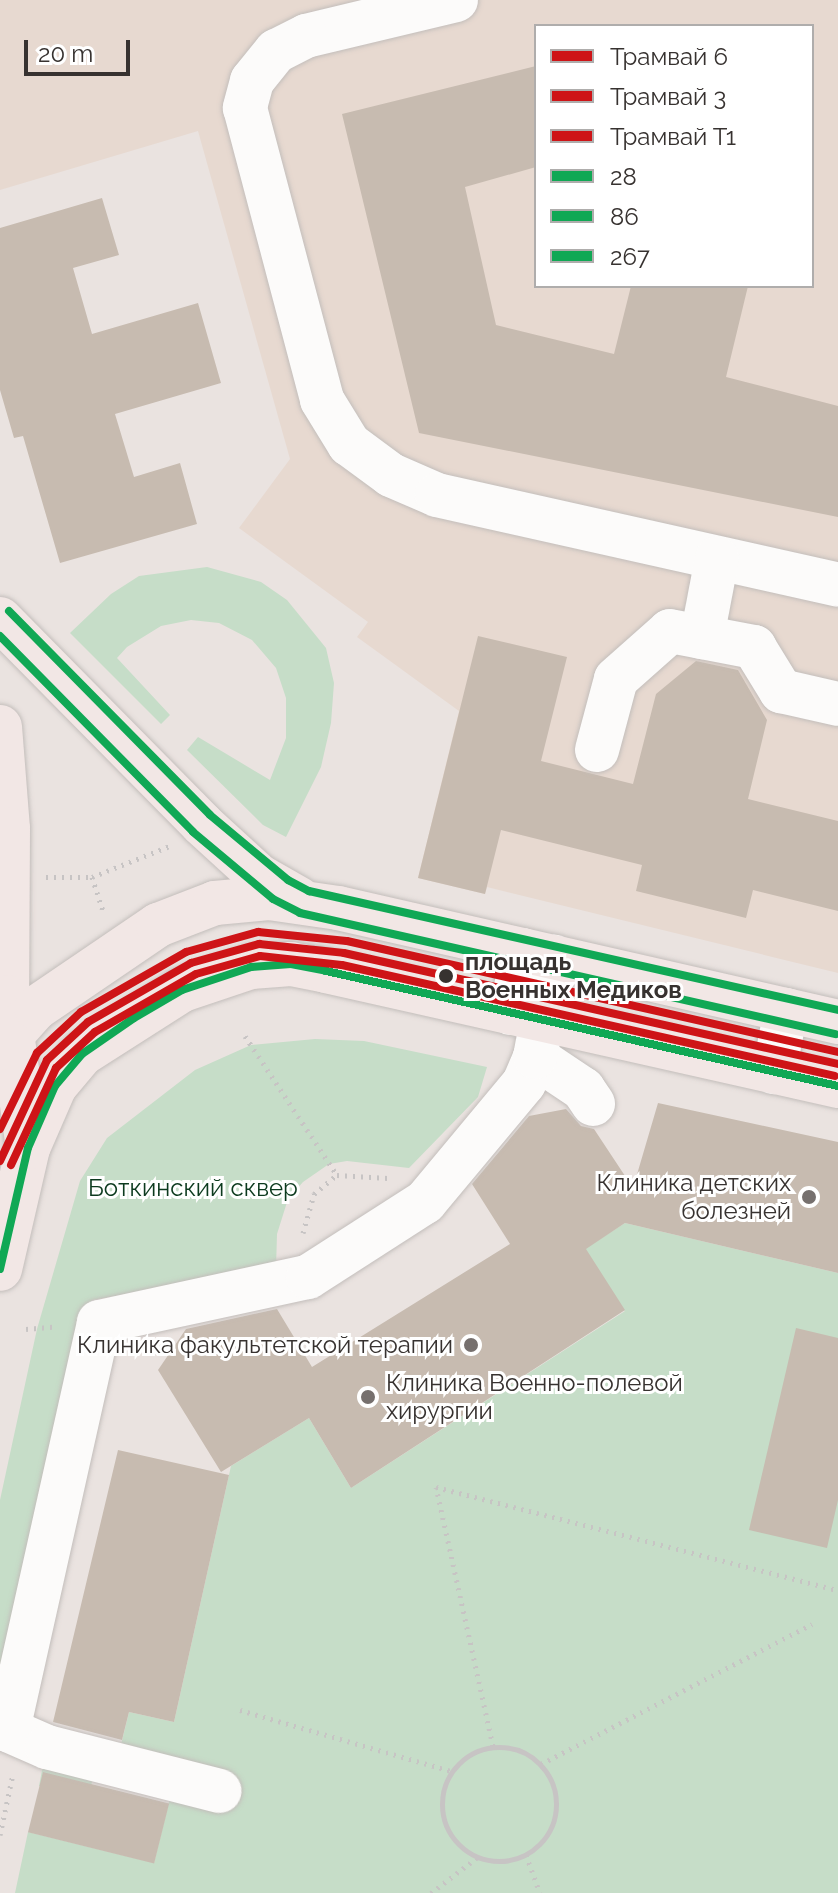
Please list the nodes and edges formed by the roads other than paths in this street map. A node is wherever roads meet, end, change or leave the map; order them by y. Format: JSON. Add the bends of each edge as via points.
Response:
{"nodes":[{"id":1,"x":456,"y":0,"type":"edge"},
{"id":2,"x":717,"y":558,"type":"junction"},
{"id":3,"x":838,"y":585,"type":"edge"},
{"id":4,"x":0,"y":619,"type":"edge"},
{"id":5,"x":702,"y":637,"type":"junction"},
{"id":6,"x":838,"y":704,"type":"edge"},
{"id":7,"x":0,"y":727,"type":"edge"},
{"id":8,"x":597,"y":750,"type":"dead end"},
{"id":9,"x":305,"y":902,"type":"junction"},
{"id":10,"x":538,"y":954,"type":"junction"},
{"id":11,"x":786,"y":1010,"type":"junction"},
{"id":12,"x":838,"y":1022,"type":"edge"},
{"id":13,"x":529,"y":1030,"type":"junction"},
{"id":14,"x":4,"y":1035,"type":"edge"},
{"id":15,"x":82,"y":1054,"type":"junction"},
{"id":16,"x":774,"y":1072,"type":"junction"},
{"id":17,"x":838,"y":1086,"type":"edge"},
{"id":18,"x":593,"y":1104,"type":"dead end"},
{"id":19,"x":28,"y":1148,"type":"junction"},
{"id":20,"x":0,"y":1269,"type":"edge"},
{"id":21,"x":4,"y":1729,"type":"edge"},
{"id":22,"x":219,"y":1791,"type":"dead end"}],
"edges":[{"from":1,"to":2,"type":"lane","via":[[306,36],[276,51],[252,81],[245,108],[322,400],[349,444],[391,475],[437,495]]},
{"from":2,"to":3,"type":"lane"},
{"from":2,"to":5,"type":"lane"},
{"from":4,"to":9,"type":"main road","via":[[202,824],[259,876]]},
{"from":5,"to":6,"type":"lane","via":[[754,647],[781,691]]},
{"from":5,"to":8,"type":"lane","via":[[670,631],[616,679]]},
{"from":7,"to":14,"type":"main road"},
{"from":9,"to":10,"type":"main road"},
{"from":9,"to":14,"type":"main road","via":[[239,899],[188,911],[92,967]]},
{"from":10,"to":11,"type":"main road"},
{"from":10,"to":13,"type":"lane"},
{"from":11,"to":12,"type":"main road"},
{"from":11,"to":16,"type":"lane"},
{"from":13,"to":15,"type":"main road","via":[[291,964],[214,977],[157,1005]]},
{"from":13,"to":16,"type":"main road"},
{"from":13,"to":18,"type":"lane"},
{"from":13,"to":21,"type":"lane","via":[[524,1083],[425,1202],[308,1277],[99,1322]]},
{"from":14,"to":15,"type":"main road"},
{"from":14,"to":19,"type":"main road"},
{"from":15,"to":19,"type":"main road","via":[[55,1086]]},
{"from":16,"to":17,"type":"main road"},
{"from":19,"to":20,"type":"main road"},
{"from":21,"to":22,"type":"lane","via":[[47,1747]]}]}
